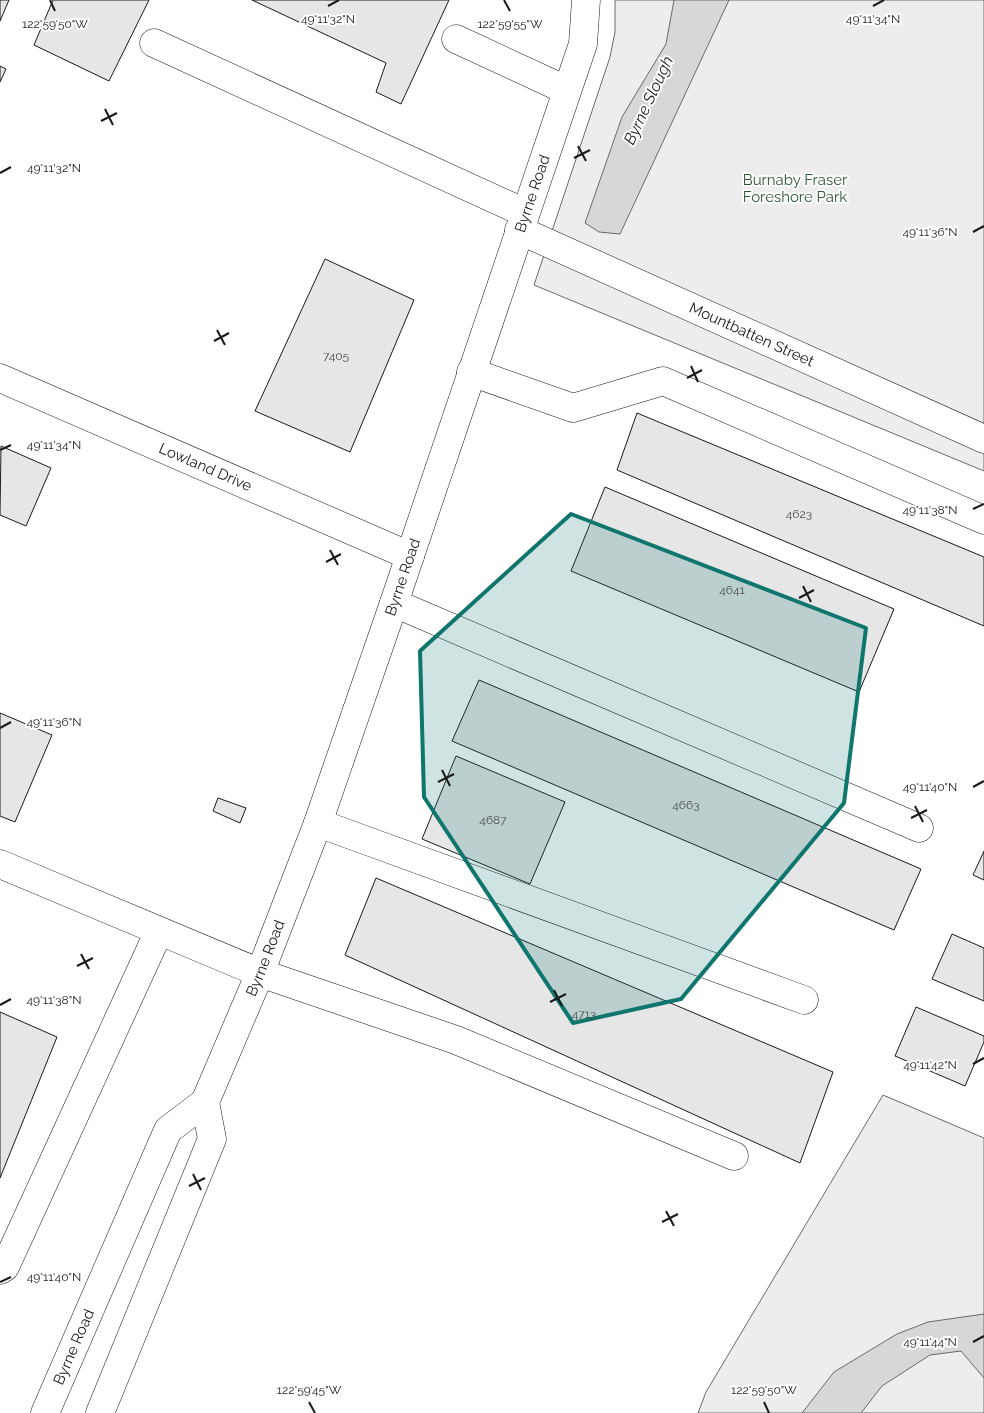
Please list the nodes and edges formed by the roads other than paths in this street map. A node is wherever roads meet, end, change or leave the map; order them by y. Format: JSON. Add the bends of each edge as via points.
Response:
{"nodes":[{"id":1,"x":586,"y":0,"type":"edge"},
{"id":2,"x":456,"y":39,"type":"dead end"},
{"id":3,"x":154,"y":42,"type":"dead end"},
{"id":4,"x":566,"y":90,"type":"junction"},
{"id":5,"x":522,"y":222,"type":"junction"},
{"id":6,"x":471,"y":372,"type":"junction"},
{"id":7,"x":0,"y":378,"type":"edge"},
{"id":8,"x":984,"y":438,"type":"edge"},
{"id":9,"x":984,"y":520,"type":"edge"},
{"id":10,"x":410,"y":556,"type":"junction"},
{"id":11,"x":394,"y":603,"type":"junction"},
{"id":12,"x":318,"y":823,"type":"junction"},
{"id":13,"x":919,"y":828,"type":"dead end"},
{"id":14,"x":0,"y":864,"type":"edge"},
{"id":15,"x":159,"y":930,"type":"junction"},
{"id":16,"x":260,"y":973,"type":"junction"},
{"id":17,"x":804,"y":1000,"type":"dead end"},
{"id":18,"x":205,"y":1102,"type":"junction"},
{"id":19,"x":734,"y":1156,"type":"dead end"},
{"id":20,"x":0,"y":1270,"type":"edge"},
{"id":21,"x":45,"y":1413,"type":"edge"},
{"id":22,"x":100,"y":1413,"type":"edge"}],
"edges":[{"from":1,"to":4,"type":"street","name":"Byrne Road","via":[[583,44]]},
{"from":2,"to":4,"type":"street"},
{"from":3,"to":5,"type":"street","name":"Mountbatten Street"},
{"from":4,"to":5,"type":"street","name":"Byrne Road"},
{"from":5,"to":6,"type":"street","name":"Byrne Road"},
{"from":5,"to":8,"type":"street","name":"Mountbatten Street"},
{"from":6,"to":9,"type":"street","via":[[573,408],[663,381]]},
{"from":6,"to":10,"type":"street","name":"Byrne Road"},
{"from":7,"to":10,"type":"street","name":"Lowland Drive"},
{"from":10,"to":11,"type":"street","name":"Byrne Road"},
{"from":11,"to":12,"type":"street","name":"Byrne Road"},
{"from":11,"to":13,"type":"street"},
{"from":12,"to":16,"type":"street","name":"Byrne Road"},
{"from":12,"to":17,"type":"street"},
{"from":14,"to":15,"type":"street"},
{"from":15,"to":16,"type":"street"},
{"from":15,"to":20,"type":"street","via":[[5,1267]]},
{"from":16,"to":18,"type":"street","name":"Byrne Road"},
{"from":16,"to":19,"type":"street","via":[[456,1040]]},
{"from":18,"to":21,"type":"street","name":"Byrne Road","via":[[168,1130]]},
{"from":18,"to":22,"type":"street","via":[[212,1139]]}]}
